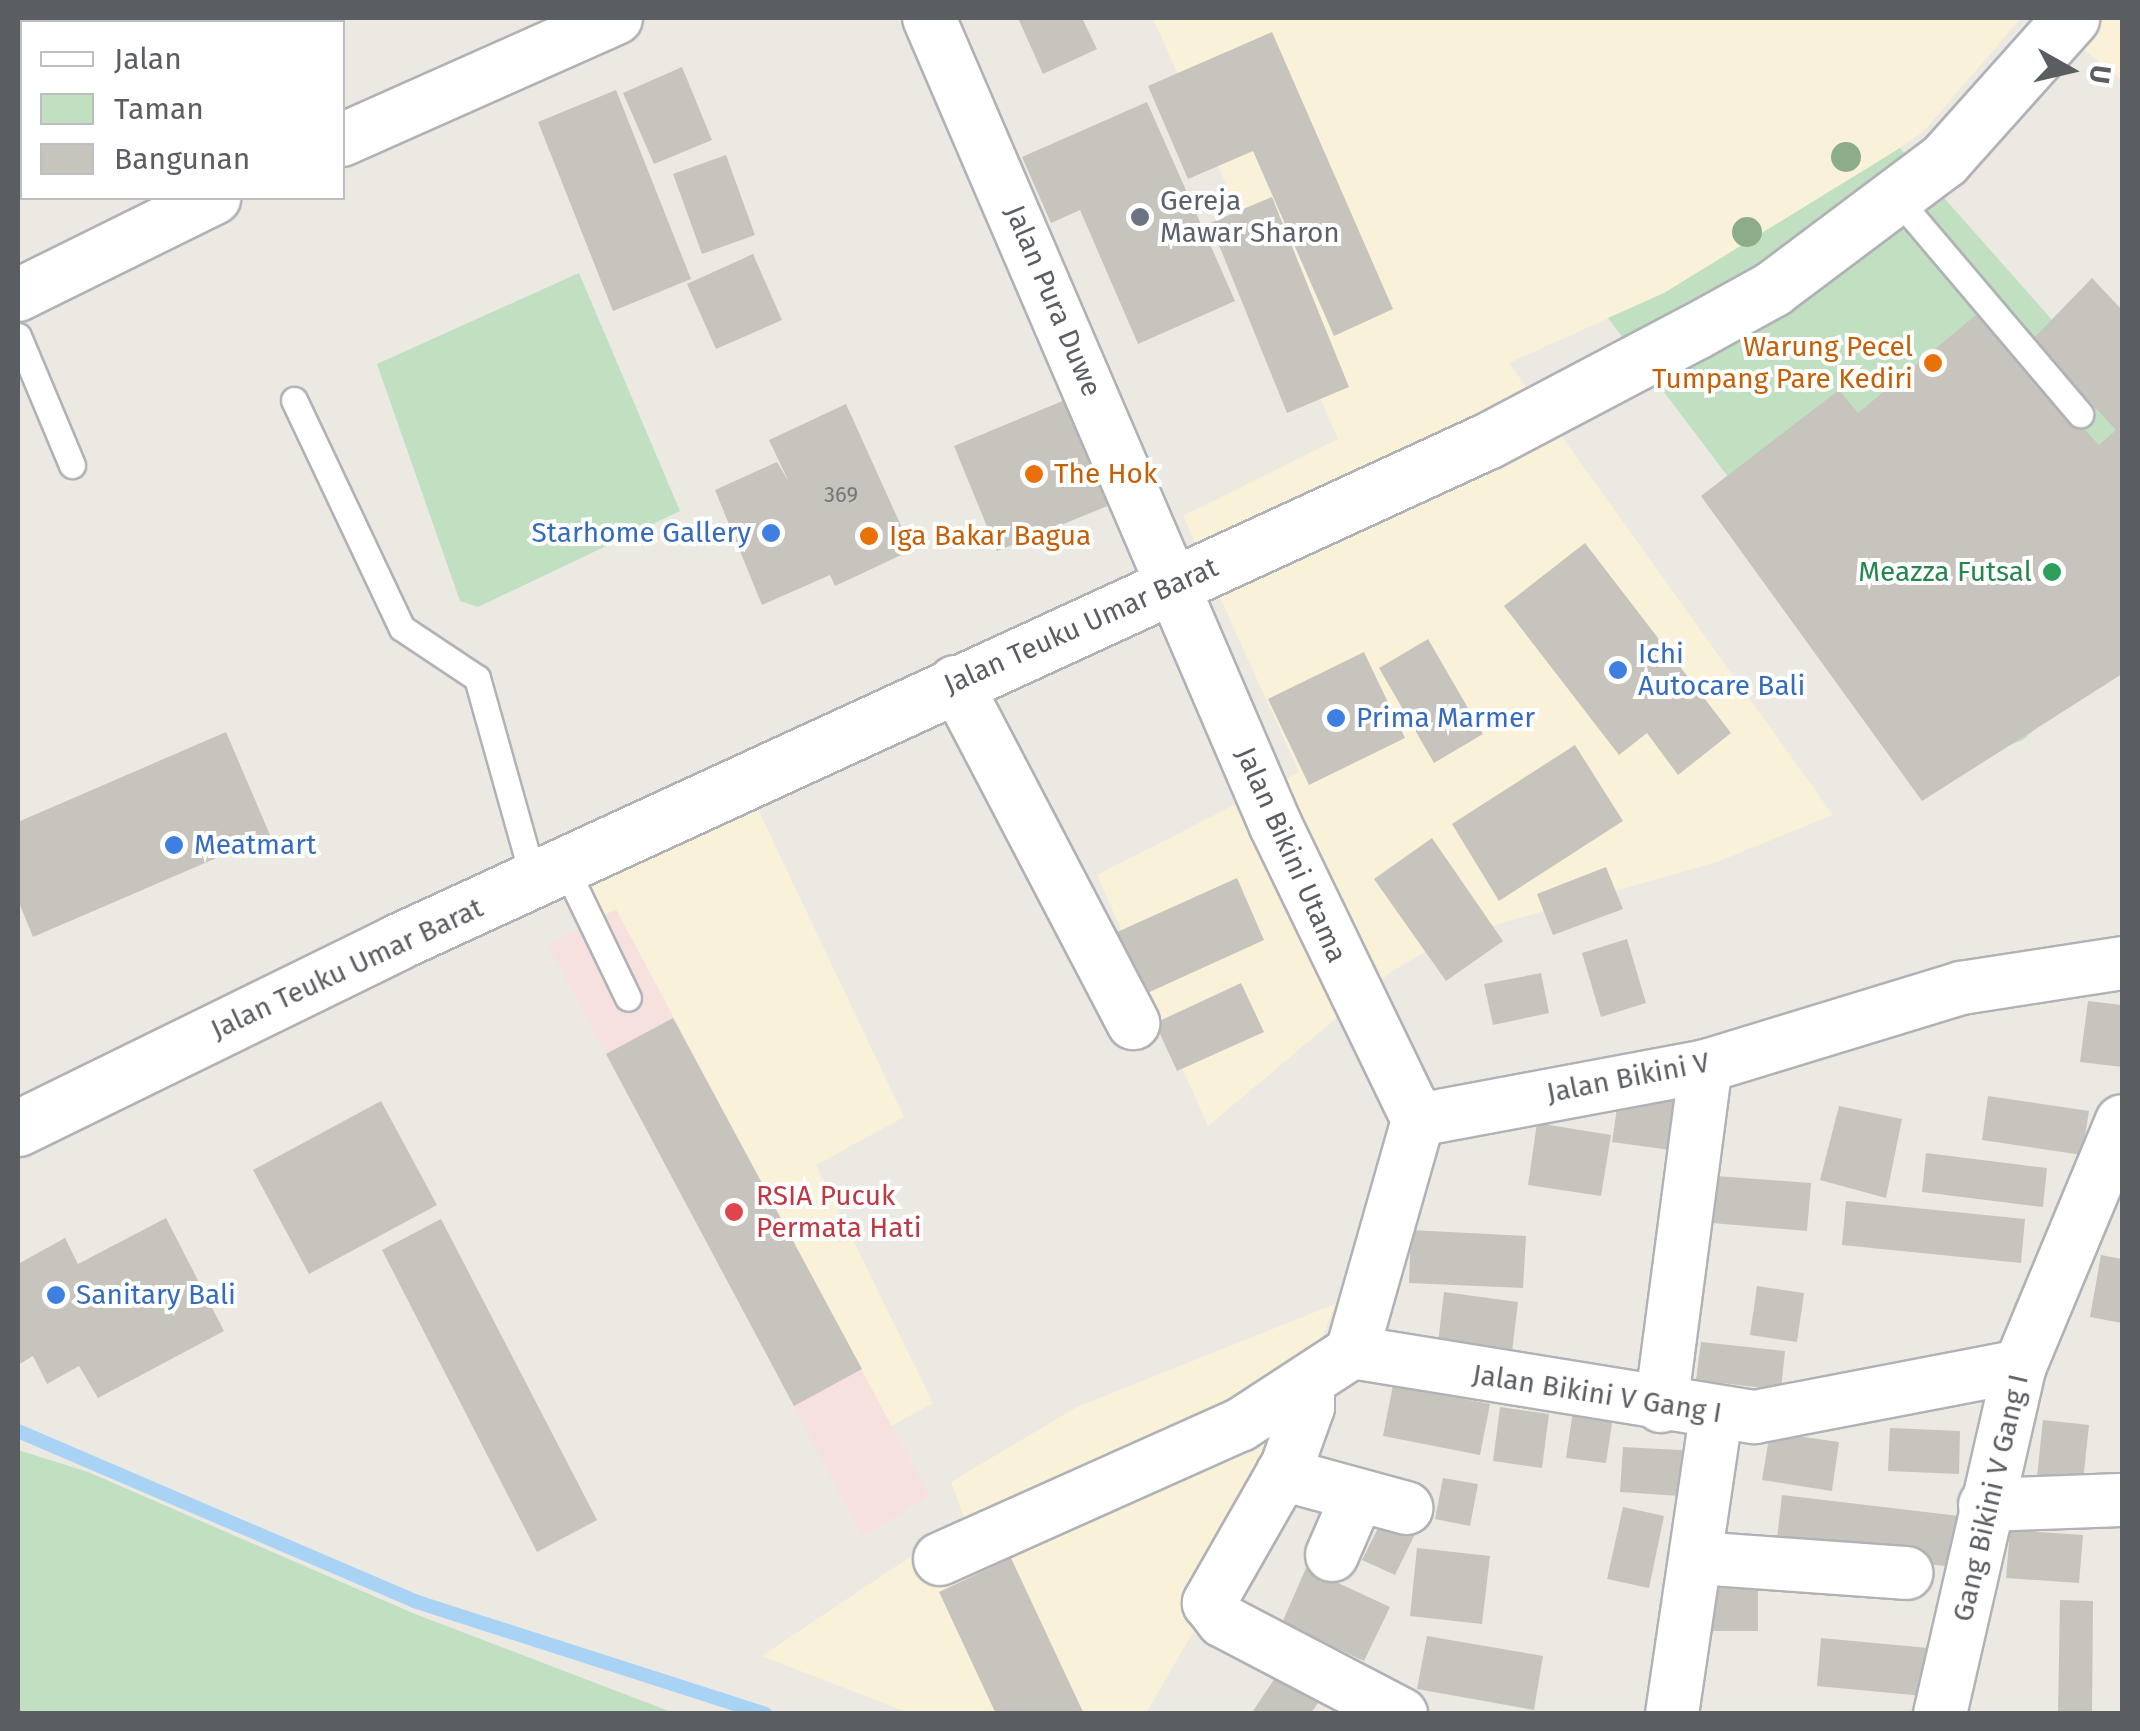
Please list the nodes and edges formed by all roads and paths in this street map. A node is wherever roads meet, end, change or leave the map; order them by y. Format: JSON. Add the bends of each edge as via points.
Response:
{"nodes":[{"id":1,"x":616,"y":18,"type":"edge"},
{"id":2,"x":928,"y":18,"type":"edge"},
{"id":3,"x":2071,"y":18,"type":"edge"},
{"id":4,"x":345,"y":139,"type":"edge"},
{"id":5,"x":1896,"y":197,"type":"junction"},
{"id":6,"x":204,"y":200,"type":"edge"},
{"id":7,"x":18,"y":295,"type":"edge"},
{"id":8,"x":18,"y":336,"type":"edge"},
{"id":9,"x":294,"y":400,"type":"dead end"},
{"id":10,"x":2080,"y":414,"type":"dead end"},
{"id":11,"x":72,"y":465,"type":"dead end"},
{"id":12,"x":1174,"y":585,"type":"junction"},
{"id":13,"x":955,"y":682,"type":"junction"},
{"id":14,"x":549,"y":874,"type":"junction"},
{"id":15,"x":2122,"y":963,"type":"edge"},
{"id":16,"x":628,"y":998,"type":"dead end"},
{"id":17,"x":1133,"y":1023,"type":"dead end"},
{"id":18,"x":1706,"y":1066,"type":"junction"},
{"id":19,"x":1418,"y":1120,"type":"junction"},
{"id":20,"x":2122,"y":1121,"type":"edge"},
{"id":21,"x":18,"y":1128,"type":"edge"},
{"id":22,"x":1352,"y":1352,"type":"junction"},
{"id":23,"x":2020,"y":1366,"type":"junction"},
{"id":24,"x":1308,"y":1382,"type":"junction"},
{"id":25,"x":1661,"y":1406,"type":"junction"},
{"id":26,"x":1716,"y":1416,"type":"junction"},
{"id":27,"x":1282,"y":1474,"type":"junction"},
{"id":28,"x":2122,"y":1500,"type":"edge"},
{"id":29,"x":1985,"y":1505,"type":"junction"},
{"id":30,"x":1332,"y":1556,"type":"dead end"},
{"id":31,"x":1698,"y":1558,"type":"junction"},
{"id":32,"x":940,"y":1559,"type":"dead end"},
{"id":33,"x":1906,"y":1573,"type":"dead end"},
{"id":34,"x":1401,"y":1714,"type":"edge"},
{"id":35,"x":1672,"y":1714,"type":"edge"},
{"id":36,"x":1940,"y":1714,"type":"edge"}],
"edges":[{"from":1,"to":4,"type":"street"},
{"from":2,"to":12,"type":"street","name":"Jalan Pura Duwe"},
{"from":3,"to":5,"type":"main road","name":"Jalan Teuku Umar Barat","via":[[1944,160]]},
{"from":5,"to":10,"type":"lane"},
{"from":5,"to":12,"type":"main road","name":"Jalan Teuku Umar Barat","via":[[1772,288],[1696,332],[1487,441]]},
{"from":6,"to":7,"type":"street"},
{"from":8,"to":11,"type":"lane"},
{"from":9,"to":14,"type":"lane","via":[[402,628],[477,678]]},
{"from":12,"to":13,"type":"main road","name":"Jalan Teuku Umar Barat"},
{"from":12,"to":19,"type":"street","name":"Jalan Bikini Utama","via":[[1276,826]]},
{"from":13,"to":14,"type":"main road","name":"Jalan Teuku Umar Barat"},
{"from":13,"to":17,"type":"street"},
{"from":14,"to":16,"type":"lane"},
{"from":14,"to":21,"type":"main road","name":"Jalan Teuku Umar Barat"},
{"from":15,"to":18,"type":"street","name":"Jalan Bikini V","via":[[1960,988]]},
{"from":18,"to":19,"type":"street","name":"Jalan Bikini V"},
{"from":18,"to":25,"type":"street"},
{"from":19,"to":22,"type":"street"},
{"from":20,"to":23,"type":"street","name":"Gang Bikini V Gang I"},
{"from":22,"to":24,"type":"street"},
{"from":22,"to":25,"type":"street","name":"Jalan Bikini V Gang I"},
{"from":23,"to":26,"type":"street","name":"Jalan Bikini V Gang I","via":[[1755,1417]]},
{"from":23,"to":29,"type":"street","name":"Gang Bikini V Gang I"},
{"from":24,"to":27,"type":"street","via":[[1308,1407]]},
{"from":24,"to":32,"type":"street","via":[[1240,1425]]},
{"from":25,"to":26,"type":"street","name":"Jalan Bikini V Gang I"},
{"from":26,"to":31,"type":"street"},
{"from":27,"to":30,"type":"street","via":[[1382,1502]]},
{"from":27,"to":34,"type":"street","via":[[1210,1593],[1212,1611]]},
{"from":28,"to":29,"type":"street"},
{"from":29,"to":36,"type":"street","name":"Gang Bikini V Gang I"},
{"from":31,"to":33,"type":"street"},
{"from":31,"to":35,"type":"street"}]}
